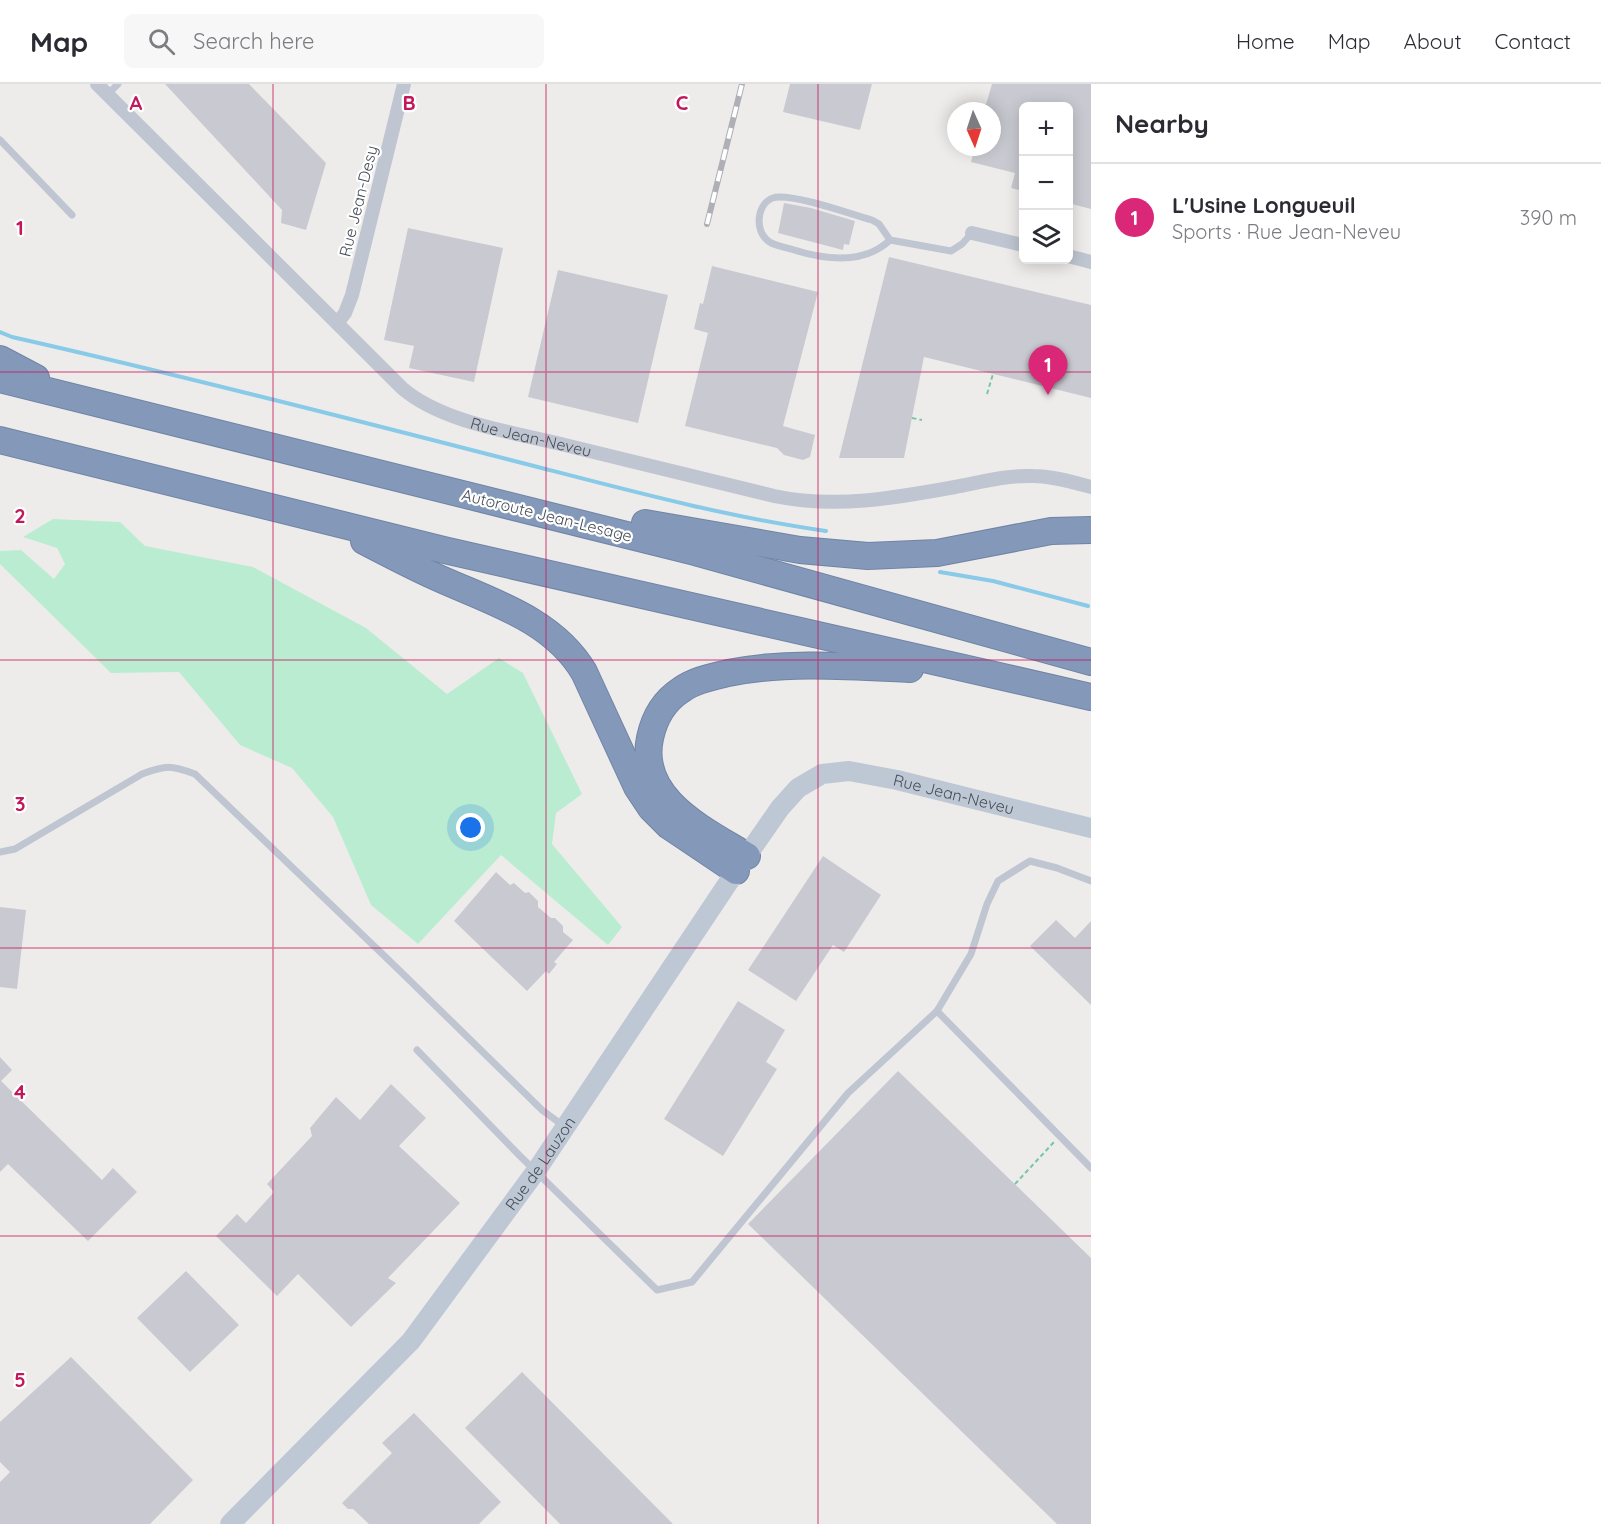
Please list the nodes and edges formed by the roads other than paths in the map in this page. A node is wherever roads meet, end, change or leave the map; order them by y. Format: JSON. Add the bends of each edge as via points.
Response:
{"nodes":[{"id":1,"x":97,"y":84,"type":"edge"},
{"id":2,"x":118,"y":84,"type":"edge"},
{"id":3,"x":404,"y":84,"type":"edge"},
{"id":4,"x":107,"y":95,"type":"junction"},
{"id":5,"x":0,"y":140,"type":"edge"},
{"id":6,"x":72,"y":215,"type":"dead end"},
{"id":7,"x":972,"y":233,"type":"joint"},
{"id":8,"x":890,"y":240,"type":"junction"},
{"id":9,"x":1019,"y":244,"type":"edge"},
{"id":10,"x":1073,"y":257,"type":"edge"},
{"id":11,"x":1091,"y":261,"type":"edge"},
{"id":12,"x":338,"y":322,"type":"junction"},
{"id":13,"x":0,"y":359,"type":"edge"},
{"id":14,"x":0,"y":379,"type":"edge"},
{"id":15,"x":68,"y":396,"type":"junction"},
{"id":16,"x":0,"y":440,"type":"edge"},
{"id":17,"x":1091,"y":487,"type":"edge"},
{"id":18,"x":511,"y":506,"type":"junction"},
{"id":19,"x":320,"y":520,"type":"junction"},
{"id":20,"x":1091,"y":530,"type":"edge"},
{"id":21,"x":1091,"y":662,"type":"edge"},
{"id":22,"x":982,"y":672,"type":"junction"},
{"id":23,"x":1091,"y":697,"type":"edge"},
{"id":24,"x":815,"y":776,"type":"joint"},
{"id":25,"x":1091,"y":828,"type":"edge"},
{"id":26,"x":0,"y":852,"type":"edge"},
{"id":27,"x":742,"y":864,"type":"junction"},
{"id":28,"x":1091,"y":881,"type":"edge"},
{"id":29,"x":937,"y":1011,"type":"junction"},
{"id":30,"x":417,"y":1050,"type":"dead end"},
{"id":31,"x":566,"y":1127,"type":"junction"},
{"id":32,"x":1091,"y":1168,"type":"edge"},
{"id":33,"x":536,"y":1171,"type":"junction"},
{"id":34,"x":230,"y":1524,"type":"edge"}],
"edges":[{"from":1,"to":4,"type":"street","name":"Rue Jean-Neveu"},
{"from":2,"to":4,"type":"lane"},
{"from":3,"to":12,"type":"street","name":"Rue Jean-Desy","via":[[352,295]]},
{"from":4,"to":12,"type":"street","name":"Rue Jean-Neveu"},
{"from":5,"to":6,"type":"lane"},
{"from":7,"to":8,"type":"lane","via":[[951,251]]},
{"from":7,"to":9,"type":"street"},
{"from":8,"to":8,"type":"lane","via":[[858,256],[817,257],[767,241],[761,232],[761,211],[764,203],[776,197],[794,199],[872,220]]},
{"from":10,"to":11,"type":"street"},
{"from":12,"to":17,"type":"street","name":"Rue Jean-Neveu","via":[[402,388],[436,411],[774,496],[821,502],[876,500],[1026,476]]},
{"from":13,"to":15,"type":"highway"},
{"from":14,"to":15,"type":"highway","name":"Autoroute Jean-Lesage"},
{"from":15,"to":18,"type":"highway","name":"Autoroute Jean-Lesage"},
{"from":16,"to":19,"type":"highway"},
{"from":18,"to":20,"type":"highway","via":[[611,516],[759,543],[868,556],[938,553],[1051,531]]},
{"from":18,"to":21,"type":"highway","name":"Autoroute Jean-Lesage","via":[[783,576]]},
{"from":19,"to":22,"type":"highway"},
{"from":19,"to":27,"type":"highway","via":[[526,618],[557,639],[584,672],[637,787],[651,808],[669,826]]},
{"from":22,"to":23,"type":"highway"},
{"from":22,"to":27,"type":"highway","via":[[777,666],[709,678],[677,693],[664,705],[651,735],[649,757],[654,780],[676,809]]},
{"from":24,"to":25,"type":"street","name":"Rue Jean-Neveu","via":[[842,771],[866,774]]},
{"from":24,"to":27,"type":"street","name":"Rue de Lauzon","via":[[790,797]]},
{"from":26,"to":31,"type":"lane","via":[[15,849],[142,774],[162,766],[195,774],[542,1110]]},
{"from":27,"to":31,"type":"street","name":"Rue de Lauzon"},
{"from":28,"to":29,"type":"lane","via":[[1030,861],[998,881],[971,954]]},
{"from":29,"to":32,"type":"lane"},
{"from":29,"to":33,"type":"lane","via":[[848,1093],[692,1282],[657,1290]]},
{"from":30,"to":33,"type":"lane"},
{"from":31,"to":33,"type":"street","name":"Rue de Lauzon"},
{"from":33,"to":34,"type":"street","name":"Rue de Lauzon","via":[[411,1341]]}]}
